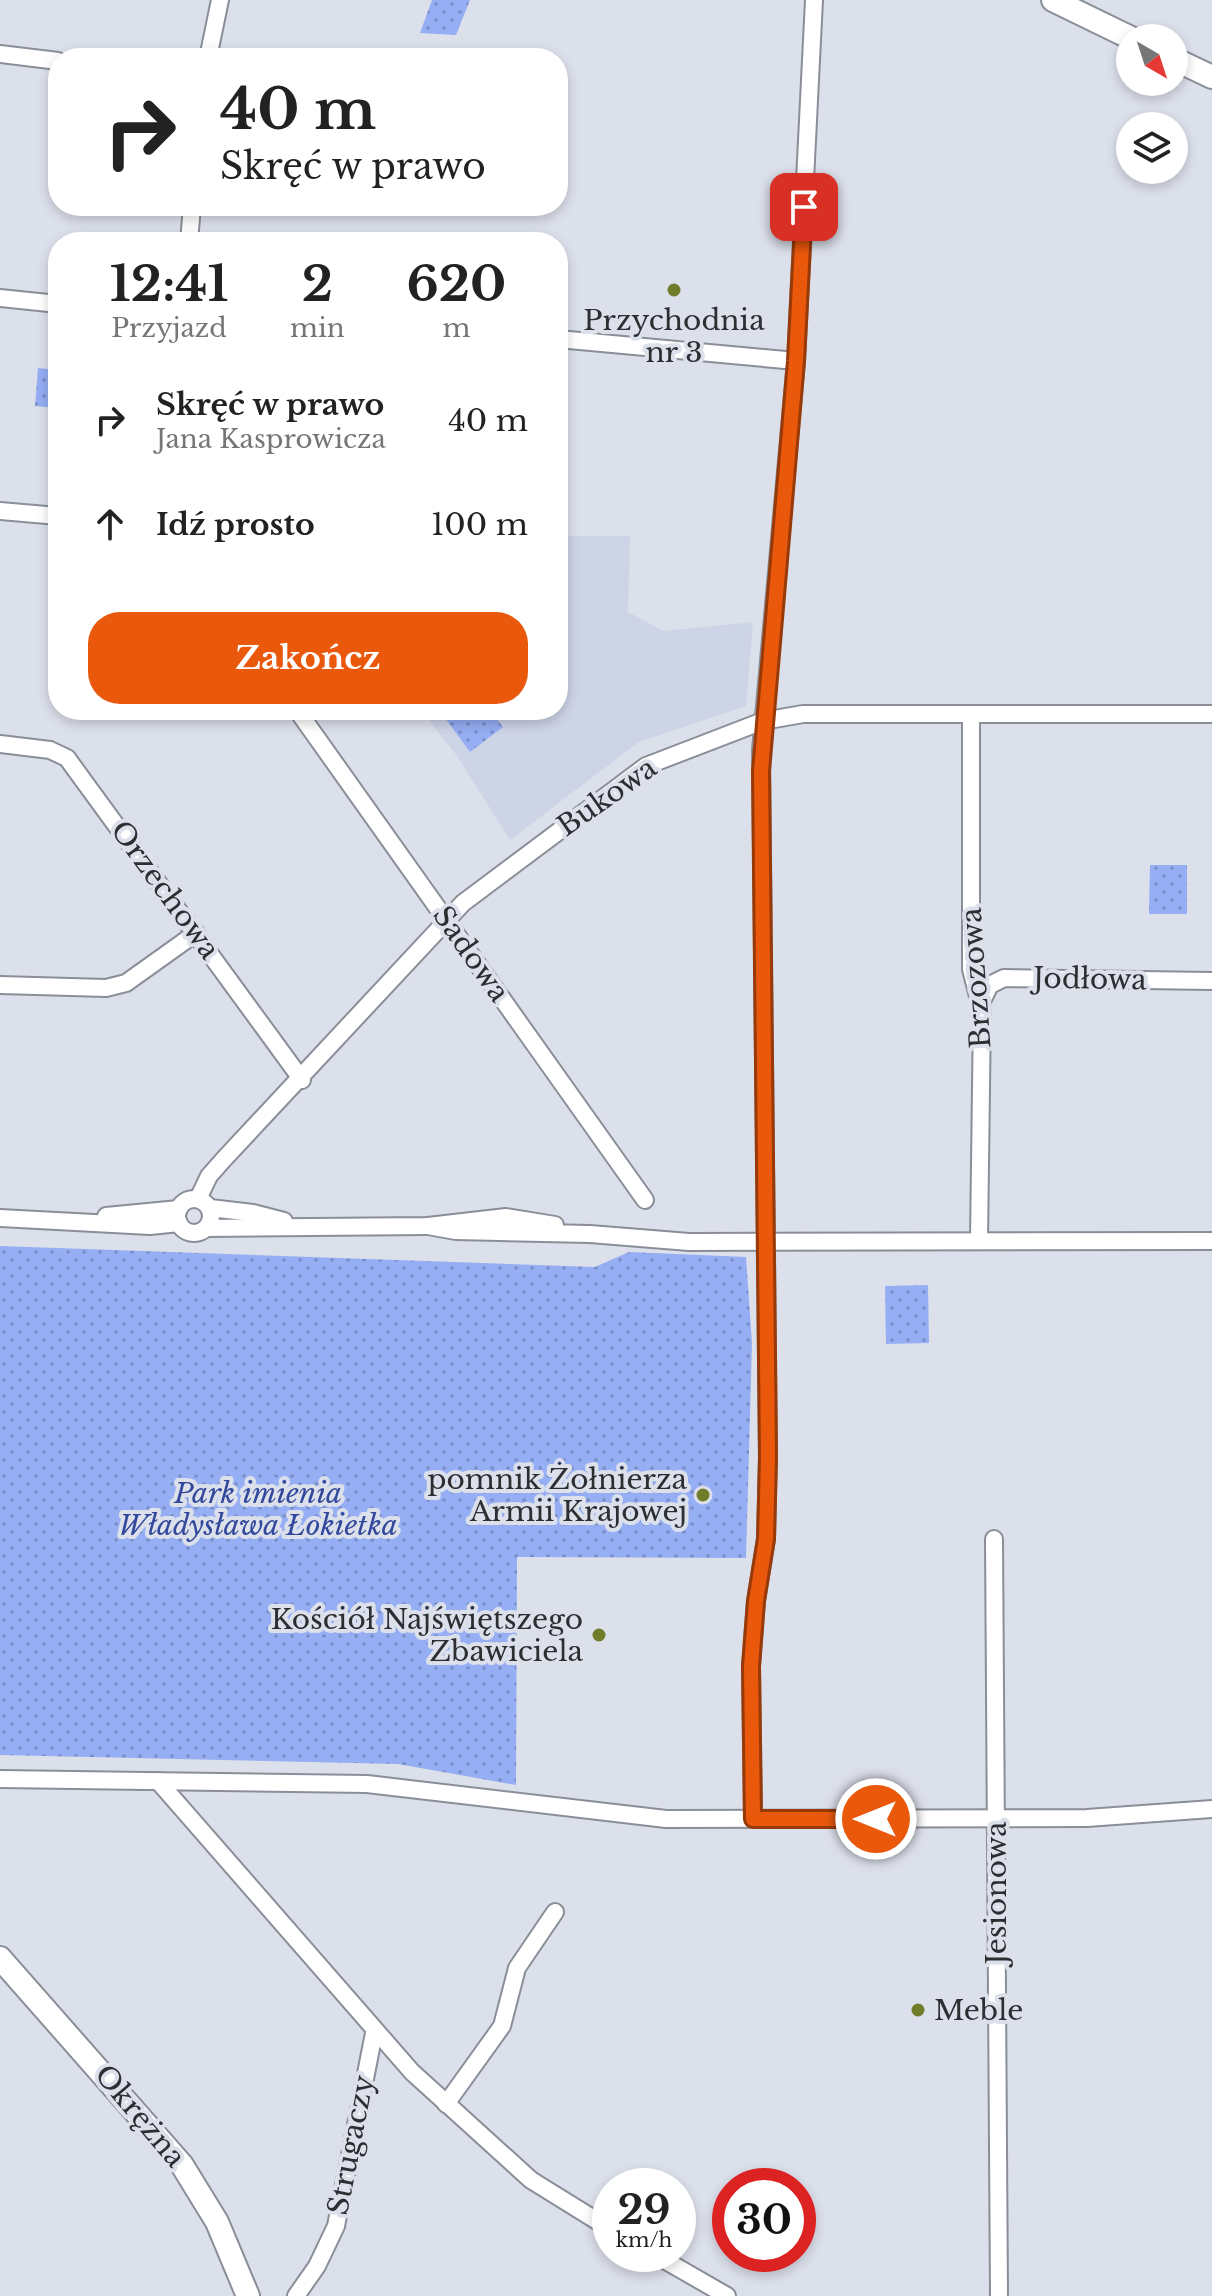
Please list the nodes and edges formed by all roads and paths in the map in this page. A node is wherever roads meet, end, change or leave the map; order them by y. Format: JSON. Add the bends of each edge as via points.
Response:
{"nodes":[{"id":1,"x":220,"y":0,"type":"edge"},
{"id":2,"x":814,"y":0,"type":"edge"},
{"id":3,"x":1053,"y":0,"type":"edge"},
{"id":4,"x":1116,"y":31,"type":"edge"},
{"id":5,"x":210,"y":48,"type":"edge"},
{"id":6,"x":0,"y":54,"type":"edge"},
{"id":7,"x":48,"y":60,"type":"edge"},
{"id":8,"x":1188,"y":66,"type":"edge"},
{"id":9,"x":1212,"y":77,"type":"edge"},
{"id":10,"x":0,"y":298,"type":"edge"},
{"id":11,"x":48,"y":303,"type":"edge"},
{"id":12,"x":568,"y":340,"type":"edge"},
{"id":13,"x":796,"y":361,"type":"junction"},
{"id":14,"x":0,"y":511,"type":"edge"},
{"id":15,"x":48,"y":515,"type":"edge"},
{"id":16,"x":1212,"y":714,"type":"edge"},
{"id":17,"x":971,"y":715,"type":"junction"},
{"id":18,"x":304,"y":720,"type":"edge"},
{"id":19,"x":763,"y":721,"type":"junction"},
{"id":20,"x":0,"y":744,"type":"edge"},
{"id":21,"x":447,"y":919,"type":"junction"},
{"id":22,"x":196,"y":933,"type":"junction"},
{"id":23,"x":1212,"y":981,"type":"edge"},
{"id":24,"x":0,"y":985,"type":"edge"},
{"id":25,"x":981,"y":1003,"type":"junction"},
{"id":26,"x":302,"y":1080,"type":"junction"},
{"id":27,"x":645,"y":1200,"type":"dead end"},
{"id":28,"x":204,"y":1203,"type":"junction"},
{"id":29,"x":179,"y":1216,"type":"junction"},
{"id":30,"x":0,"y":1218,"type":"edge"},
{"id":31,"x":298,"y":1225,"type":"junction"},
{"id":32,"x":206,"y":1228,"type":"junction"},
{"id":33,"x":764,"y":1240,"type":"junction"},
{"id":34,"x":979,"y":1241,"type":"junction"},
{"id":35,"x":1212,"y":1241,"type":"edge"},
{"id":36,"x":994,"y":1539,"type":"dead end"},
{"id":37,"x":0,"y":1779,"type":"edge"},
{"id":38,"x":158,"y":1781,"type":"junction"},
{"id":39,"x":1212,"y":1809,"type":"edge"},
{"id":40,"x":753,"y":1819,"type":"junction"},
{"id":41,"x":995,"y":1820,"type":"junction"},
{"id":42,"x":555,"y":1912,"type":"dead end"},
{"id":43,"x":0,"y":1958,"type":"edge"},
{"id":44,"x":374,"y":2033,"type":"junction"},
{"id":45,"x":446,"y":2104,"type":"junction"},
{"id":46,"x":592,"y":2219,"type":"edge"},
{"id":47,"x":685,"y":2272,"type":"edge"},
{"id":48,"x":248,"y":2296,"type":"edge"},
{"id":49,"x":296,"y":2296,"type":"edge"},
{"id":50,"x":727,"y":2296,"type":"edge"},
{"id":51,"x":999,"y":2296,"type":"edge"}],
"edges":[{"from":1,"to":5,"type":"street"},
{"from":2,"to":13,"type":"street"},
{"from":3,"to":4,"type":"street"},
{"from":6,"to":7,"type":"street"},
{"from":8,"to":9,"type":"street"},
{"from":10,"to":11,"type":"street"},
{"from":12,"to":13,"type":"street"},
{"from":13,"to":19,"type":"street"},
{"from":14,"to":15,"type":"street"},
{"from":16,"to":17,"type":"street","name":"Bukowa"},
{"from":17,"to":19,"type":"street","name":"Bukowa","via":[[803,714]]},
{"from":17,"to":25,"type":"street","name":"Brzozowa","via":[[971,969]]},
{"from":18,"to":21,"type":"street","name":"Sadowa"},
{"from":19,"to":21,"type":"street","name":"Bukowa","via":[[665,757],[627,778]]},
{"from":19,"to":33,"type":"street"},
{"from":20,"to":22,"type":"street","name":"Orzechowa","via":[[50,750],[67,758]]},
{"from":21,"to":26,"type":"street","name":"Bukowa"},
{"from":21,"to":27,"type":"street","name":"Sadowa"},
{"from":22,"to":24,"type":"street","via":[[126,983],[106,988]]},
{"from":22,"to":26,"type":"street","name":"Orzechowa"},
{"from":23,"to":25,"type":"street","name":"Jodłowa","via":[[1004,978],[990,985]]},
{"from":25,"to":34,"type":"street","name":"Brzozowa"},
{"from":26,"to":28,"type":"street","name":"Bukowa","via":[[209,1176]]},
{"from":28,"to":29,"type":"street","via":[[188,1200]]},
{"from":28,"to":31,"type":"street"},
{"from":28,"to":32,"type":"street","via":[[212,1219]]},
{"from":29,"to":30,"type":"street","via":[[150,1226]]},
{"from":29,"to":32,"type":"street","via":[[191,1233]]},
{"from":31,"to":32,"type":"street"},
{"from":31,"to":33,"type":"street","via":[[428,1226],[689,1242]]},
{"from":33,"to":34,"type":"street"},
{"from":33,"to":40,"type":"street","via":[[766,1539],[751,1666]]},
{"from":34,"to":35,"type":"street"},
{"from":36,"to":41,"type":"street","name":"Jesionowa"},
{"from":37,"to":38,"type":"street"},
{"from":38,"to":40,"type":"street","via":[[367,1784],[666,1819]]},
{"from":38,"to":44,"type":"street"},
{"from":39,"to":41,"type":"street"},
{"from":40,"to":41,"type":"street"},
{"from":41,"to":51,"type":"street","name":"Jesionowa"},
{"from":42,"to":45,"type":"street","via":[[517,1968],[502,2026]]},
{"from":43,"to":48,"type":"street","name":"Okrężna","via":[[166,2143],[212,2212]]},
{"from":44,"to":45,"type":"street"},
{"from":44,"to":49,"type":"street","name":"Strugaczy","via":[[336,2226]]},
{"from":45,"to":46,"type":"street","via":[[551,2196]]},
{"from":47,"to":50,"type":"street"}]}
